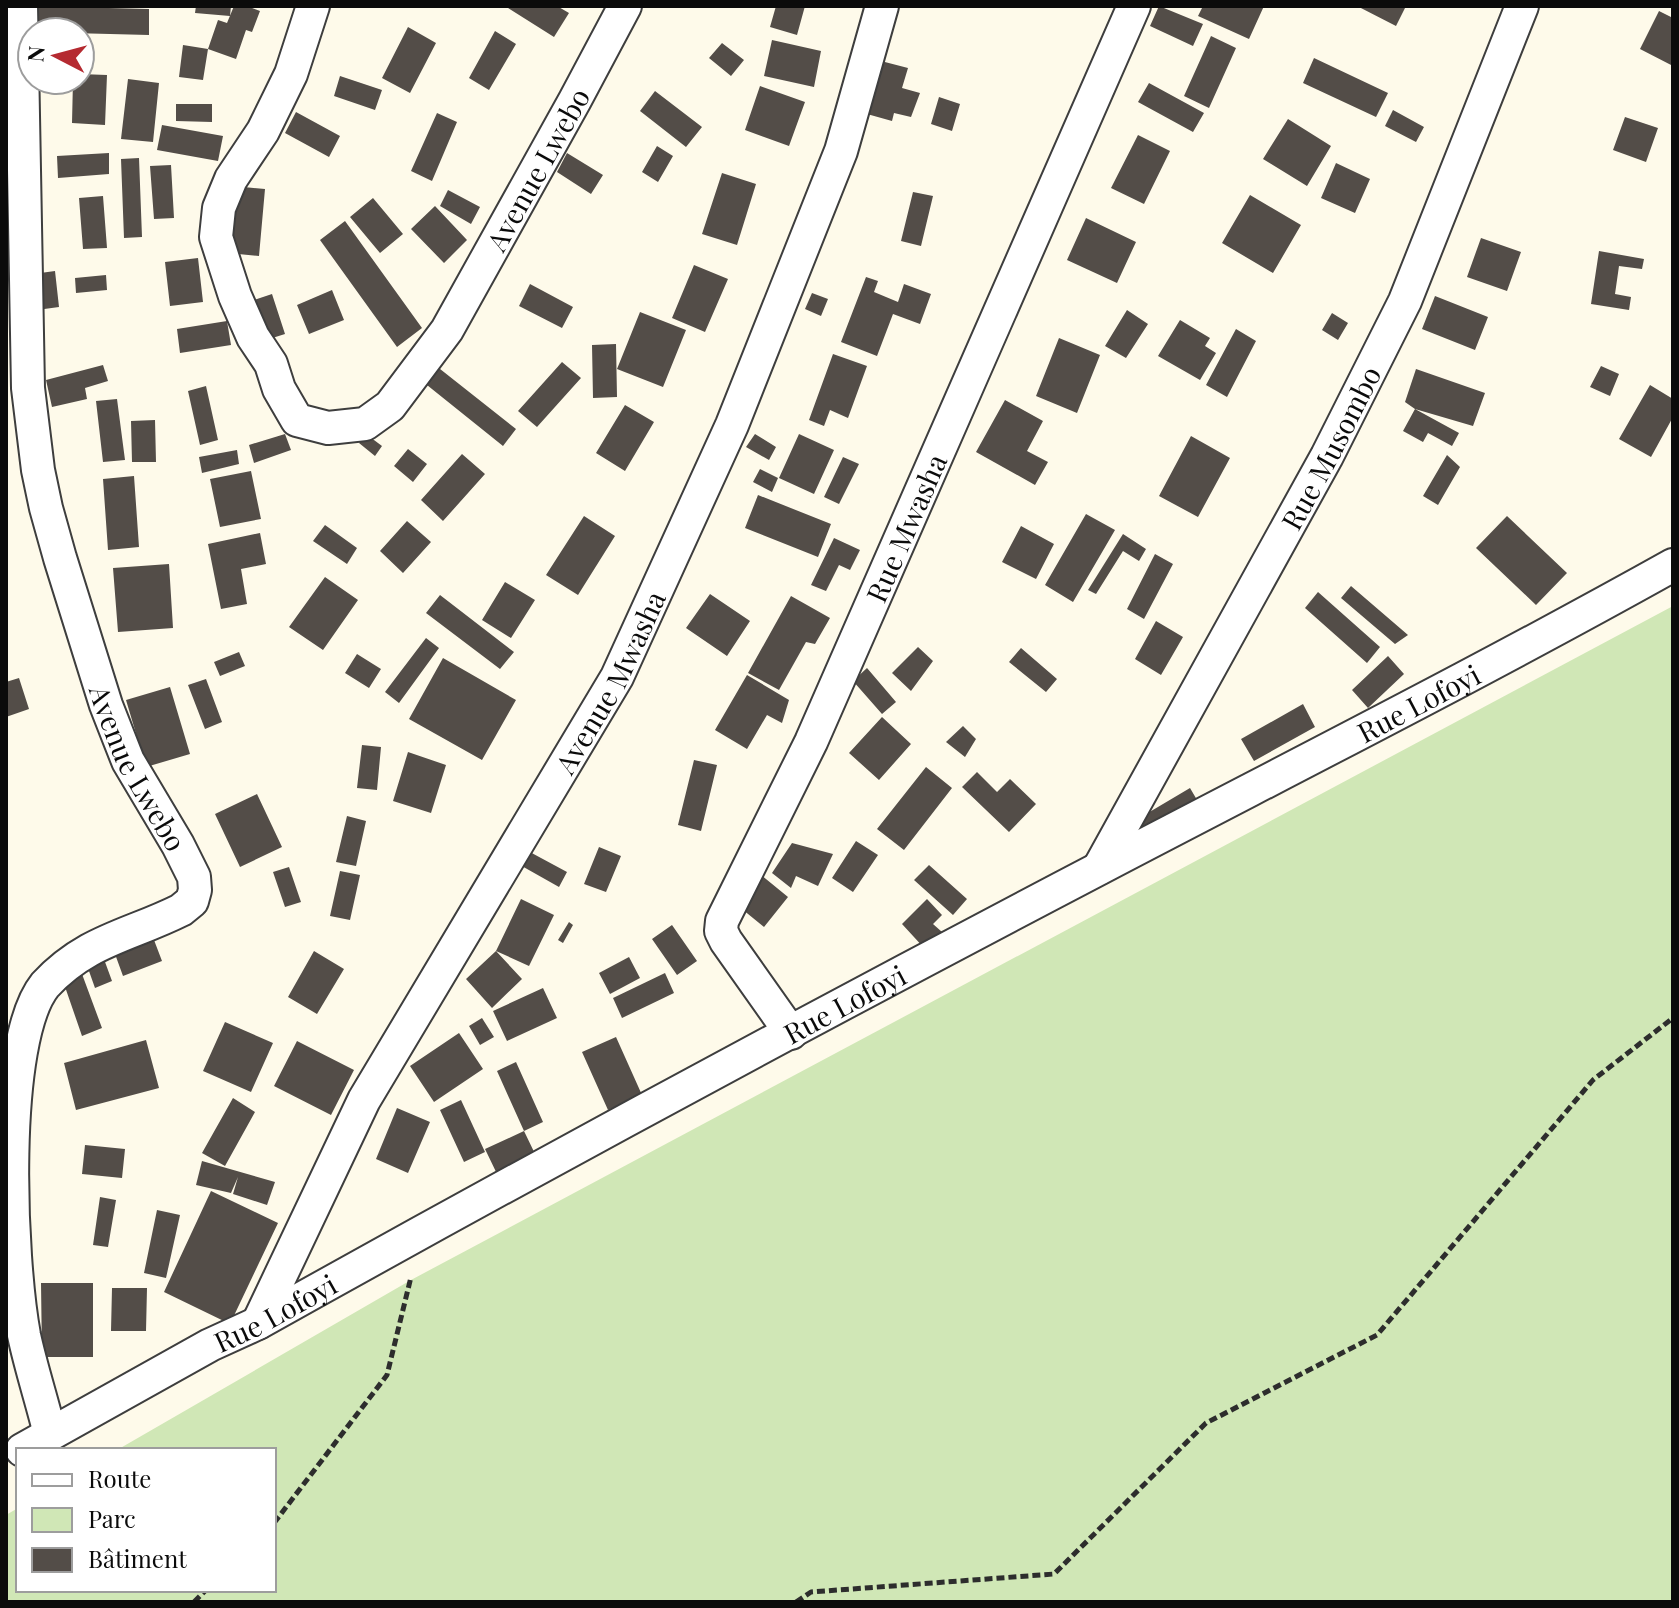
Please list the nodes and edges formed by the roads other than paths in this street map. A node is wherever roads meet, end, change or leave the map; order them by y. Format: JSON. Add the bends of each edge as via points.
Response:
{"nodes":[{"id":1,"x":21,"y":6,"type":"edge"},
{"id":2,"x":313,"y":6,"type":"edge"},
{"id":3,"x":625,"y":6,"type":"edge"},
{"id":4,"x":882,"y":6,"type":"edge"},
{"id":5,"x":1134,"y":6,"type":"edge"},
{"id":6,"x":1522,"y":6,"type":"edge"},
{"id":7,"x":1673,"y":565,"type":"edge"},
{"id":8,"x":1099,"y":868,"type":"junction"},
{"id":9,"x":791,"y":1033,"type":"junction"},
{"id":10,"x":258,"y":1323,"type":"junction"},
{"id":11,"x":50,"y":1434,"type":"junction"},
{"id":12,"x":25,"y":1448,"type":"edge"}],
"edges":[{"from":1,"to":11,"type":"street","name":"Avenue Lwebo","via":[[28,388],[46,508],[106,705],[128,761],[194,877],[195,890],[181,910],[79,954],[42,987],[26,1012],[15,1071],[9,1195],[24,1334]]},
{"from":2,"to":3,"type":"street","name":"Avenue Lwebo","via":[[291,74],[231,179],[219,208],[216,237],[253,337],[297,420],[328,428],[365,424],[390,406],[447,330]]},
{"from":4,"to":10,"type":"street","name":"Avenue Mwasha","via":[[841,151],[732,425],[617,677],[364,1100]]},
{"from":5,"to":9,"type":"street","name":"Rue Mwasha","via":[[811,742],[722,921],[726,941]]},
{"from":6,"to":8,"type":"street","name":"Rue Musombo","via":[[1405,301],[1327,456]]},
{"from":7,"to":8,"type":"street","name":"Rue Lofoyi","via":[[1493,665]]},
{"from":8,"to":9,"type":"street","name":"Rue Lofoyi"},
{"from":9,"to":10,"type":"street","name":"Rue Lofoyi"},
{"from":10,"to":11,"type":"street","name":"Rue Lofoyi"},
{"from":11,"to":12,"type":"street","name":"Rue Lofoyi"}]}
